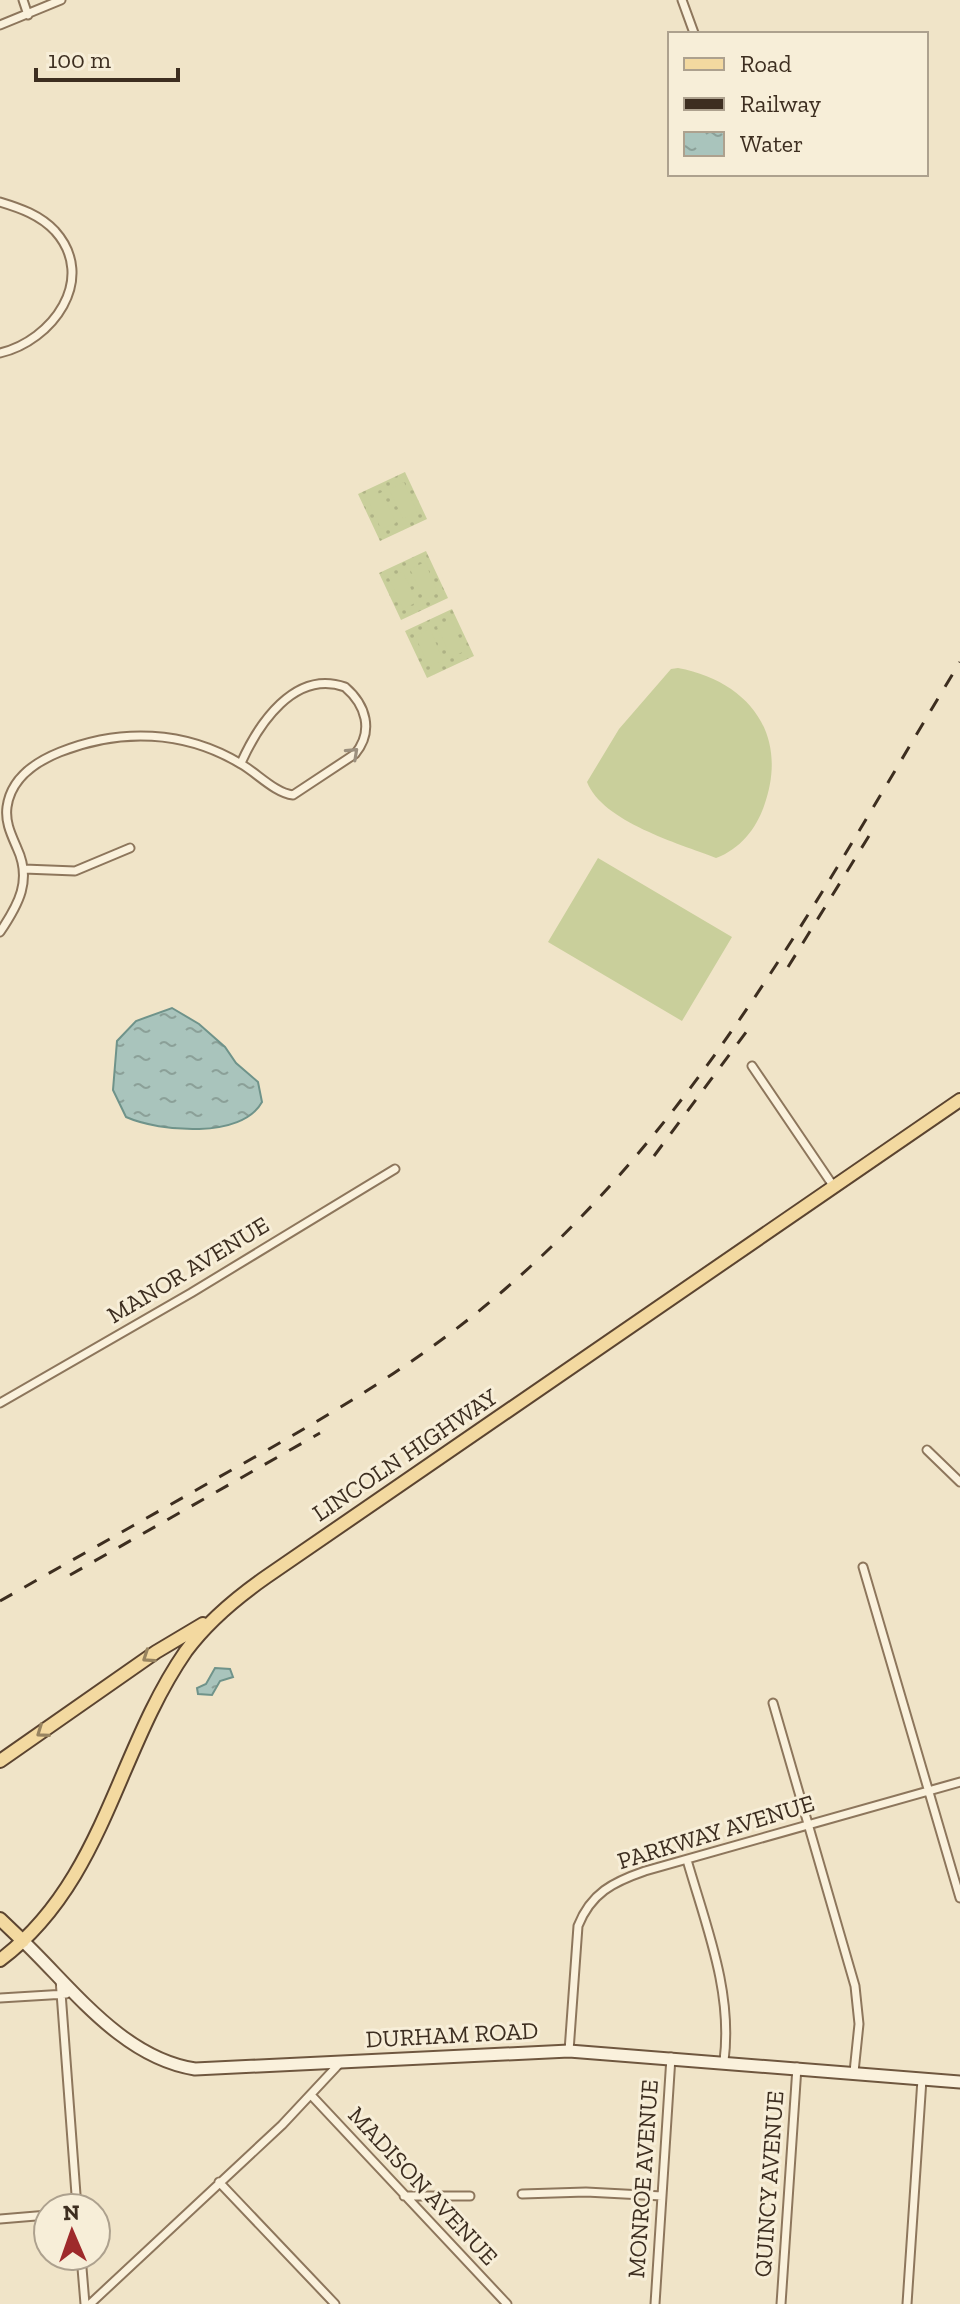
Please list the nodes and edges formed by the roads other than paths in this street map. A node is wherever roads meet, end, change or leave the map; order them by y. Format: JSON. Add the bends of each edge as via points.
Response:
{"nodes":[{"id":1,"x":23,"y":0,"type":"edge"},
{"id":2,"x":39,"y":0,"type":"edge"},
{"id":3,"x":61,"y":0,"type":"edge"},
{"id":4,"x":682,"y":0,"type":"edge"},
{"id":5,"x":43,"y":9,"type":"junction"},
{"id":6,"x":28,"y":15,"type":"junction"},
{"id":7,"x":0,"y":25,"type":"edge"},
{"id":8,"x":694,"y":32,"type":"edge"},
{"id":9,"x":0,"y":202,"type":"edge"},
{"id":10,"x":0,"y":353,"type":"edge"},
{"id":11,"x":241,"y":763,"type":"junction"},
{"id":12,"x":130,"y":848,"type":"dead end"},
{"id":13,"x":24,"y":869,"type":"junction"},
{"id":14,"x":0,"y":932,"type":"edge"},
{"id":15,"x":752,"y":1066,"type":"dead end"},
{"id":16,"x":960,"y":1100,"type":"edge"},
{"id":17,"x":395,"y":1169,"type":"dead end"},
{"id":18,"x":834,"y":1187,"type":"junction"},
{"id":19,"x":0,"y":1402,"type":"edge"},
{"id":20,"x":927,"y":1450,"type":"dead end"},
{"id":21,"x":960,"y":1482,"type":"edge"},
{"id":22,"x":863,"y":1567,"type":"dead end"},
{"id":23,"x":215,"y":1617,"type":"junction"},
{"id":24,"x":773,"y":1703,"type":"dead end"},
{"id":25,"x":0,"y":1761,"type":"edge"},
{"id":26,"x":960,"y":1782,"type":"edge"},
{"id":27,"x":930,"y":1790,"type":"junction"},
{"id":28,"x":809,"y":1824,"type":"junction"},
{"id":29,"x":687,"y":1860,"type":"junction"},
{"id":30,"x":960,"y":1898,"type":"edge"},
{"id":31,"x":0,"y":1919,"type":"edge"},
{"id":32,"x":23,"y":1941,"type":"junction"},
{"id":33,"x":0,"y":1960,"type":"edge"},
{"id":34,"x":60,"y":1977,"type":"junction"},
{"id":35,"x":77,"y":1993,"type":"junction"},
{"id":36,"x":61,"y":1994,"type":"junction"},
{"id":37,"x":0,"y":1998,"type":"edge"},
{"id":38,"x":569,"y":2051,"type":"junction"},
{"id":39,"x":671,"y":2057,"type":"junction"},
{"id":40,"x":724,"y":2061,"type":"junction"},
{"id":41,"x":340,"y":2063,"type":"junction"},
{"id":42,"x":797,"y":2067,"type":"junction"},
{"id":43,"x":854,"y":2072,"type":"junction"},
{"id":44,"x":922,"y":2079,"type":"junction"},
{"id":45,"x":960,"y":2082,"type":"edge"},
{"id":46,"x":311,"y":2095,"type":"junction"},
{"id":47,"x":219,"y":2182,"type":"junction"},
{"id":48,"x":76,"y":2192,"type":"edge"},
{"id":49,"x":522,"y":2194,"type":"dead end"},
{"id":50,"x":404,"y":2196,"type":"junction"},
{"id":51,"x":470,"y":2196,"type":"dead end"},
{"id":52,"x":662,"y":2196,"type":"junction"},
{"id":53,"x":32,"y":2216,"type":"edge"},
{"id":54,"x":0,"y":2219,"type":"edge"},
{"id":55,"x":83,"y":2272,"type":"edge"},
{"id":56,"x":87,"y":2304,"type":"edge"},
{"id":57,"x":335,"y":2304,"type":"edge"},
{"id":58,"x":507,"y":2304,"type":"edge"},
{"id":59,"x":655,"y":2304,"type":"edge"},
{"id":60,"x":781,"y":2304,"type":"edge"},
{"id":61,"x":907,"y":2304,"type":"edge"}],
"edges":[{"from":1,"to":6,"type":"street"},
{"from":2,"to":5,"type":"street"},
{"from":3,"to":5,"type":"street"},
{"from":4,"to":8,"type":"street"},
{"from":5,"to":6,"type":"street"},
{"from":6,"to":7,"type":"street"},
{"from":9,"to":10,"type":"street","via":[[29,212],[54,229],[70,272],[67,296],[55,322],[29,343]]},
{"from":11,"to":11,"type":"street","one_way":true,"via":[[289,795],[363,745],[363,710],[345,687],[324,683],[282,702],[257,731]]},
{"from":11,"to":13,"type":"street","via":[[187,741],[135,735],[78,745],[47,758],[15,784],[7,809]]},
{"from":12,"to":13,"type":"street","via":[[75,871]]},
{"from":13,"to":14,"type":"street","via":[[22,895]]},
{"from":15,"to":18,"type":"street"},
{"from":16,"to":18,"type":"main road","name":"LINCOLN HIGHWAY"},
{"from":17,"to":19,"type":"street","name":"MANOR AVENUE"},
{"from":18,"to":23,"type":"main road","name":"LINCOLN HIGHWAY"},
{"from":20,"to":21,"type":"street"},
{"from":22,"to":27,"type":"street"},
{"from":23,"to":25,"type":"main road","one_way":true},
{"from":23,"to":32,"type":"main road","name":"LINCOLN HIGHWAY","via":[[164,1687],[76,1878]]},
{"from":24,"to":28,"type":"street"},
{"from":26,"to":27,"type":"street","name":"PARKWAY AVENUE"},
{"from":27,"to":28,"type":"street","name":"PARKWAY AVENUE"},
{"from":27,"to":30,"type":"street"},
{"from":28,"to":29,"type":"street","name":"PARKWAY AVENUE"},
{"from":28,"to":43,"type":"street","via":[[855,1986],[859,2024]]},
{"from":29,"to":38,"type":"street","name":"PARKWAY AVENUE","via":[[624,1878],[586,1907],[576,1936]]},
{"from":29,"to":40,"type":"street","via":[[725,1997]]},
{"from":31,"to":32,"type":"main road","name":"DURHAM ROAD"},
{"from":32,"to":33,"type":"main road","name":"LINCOLN HIGHWAY"},
{"from":32,"to":34,"type":"main road","name":"DURHAM ROAD"},
{"from":34,"to":35,"type":"main road","name":"DURHAM ROAD"},
{"from":34,"to":36,"type":"street"},
{"from":35,"to":36,"type":"street"},
{"from":35,"to":41,"type":"main road","name":"DURHAM ROAD","via":[[137,2047],[180,2067],[225,2070]]},
{"from":36,"to":37,"type":"street"},
{"from":36,"to":48,"type":"street"},
{"from":38,"to":39,"type":"main road","name":"DURHAM ROAD"},
{"from":38,"to":41,"type":"main road","name":"DURHAM ROAD"},
{"from":39,"to":40,"type":"main road","name":"DURHAM ROAD"},
{"from":39,"to":52,"type":"street","name":"MONROE AVENUE"},
{"from":40,"to":42,"type":"main road","name":"DURHAM ROAD"},
{"from":41,"to":46,"type":"street"},
{"from":42,"to":43,"type":"main road","name":"DURHAM ROAD"},
{"from":42,"to":60,"type":"street","name":"QUINCY AVENUE"},
{"from":43,"to":44,"type":"main road","name":"DURHAM ROAD"},
{"from":44,"to":45,"type":"main road","name":"DURHAM ROAD"},
{"from":44,"to":61,"type":"street"},
{"from":46,"to":47,"type":"street"},
{"from":46,"to":50,"type":"street","name":"MADISON AVENUE"},
{"from":47,"to":56,"type":"street"},
{"from":47,"to":57,"type":"street"},
{"from":49,"to":52,"type":"street"},
{"from":50,"to":51,"type":"street"},
{"from":50,"to":58,"type":"street","name":"MADISON AVENUE"},
{"from":52,"to":59,"type":"street","name":"MONROE AVENUE"},
{"from":53,"to":54,"type":"street"},
{"from":55,"to":56,"type":"street"}]}
